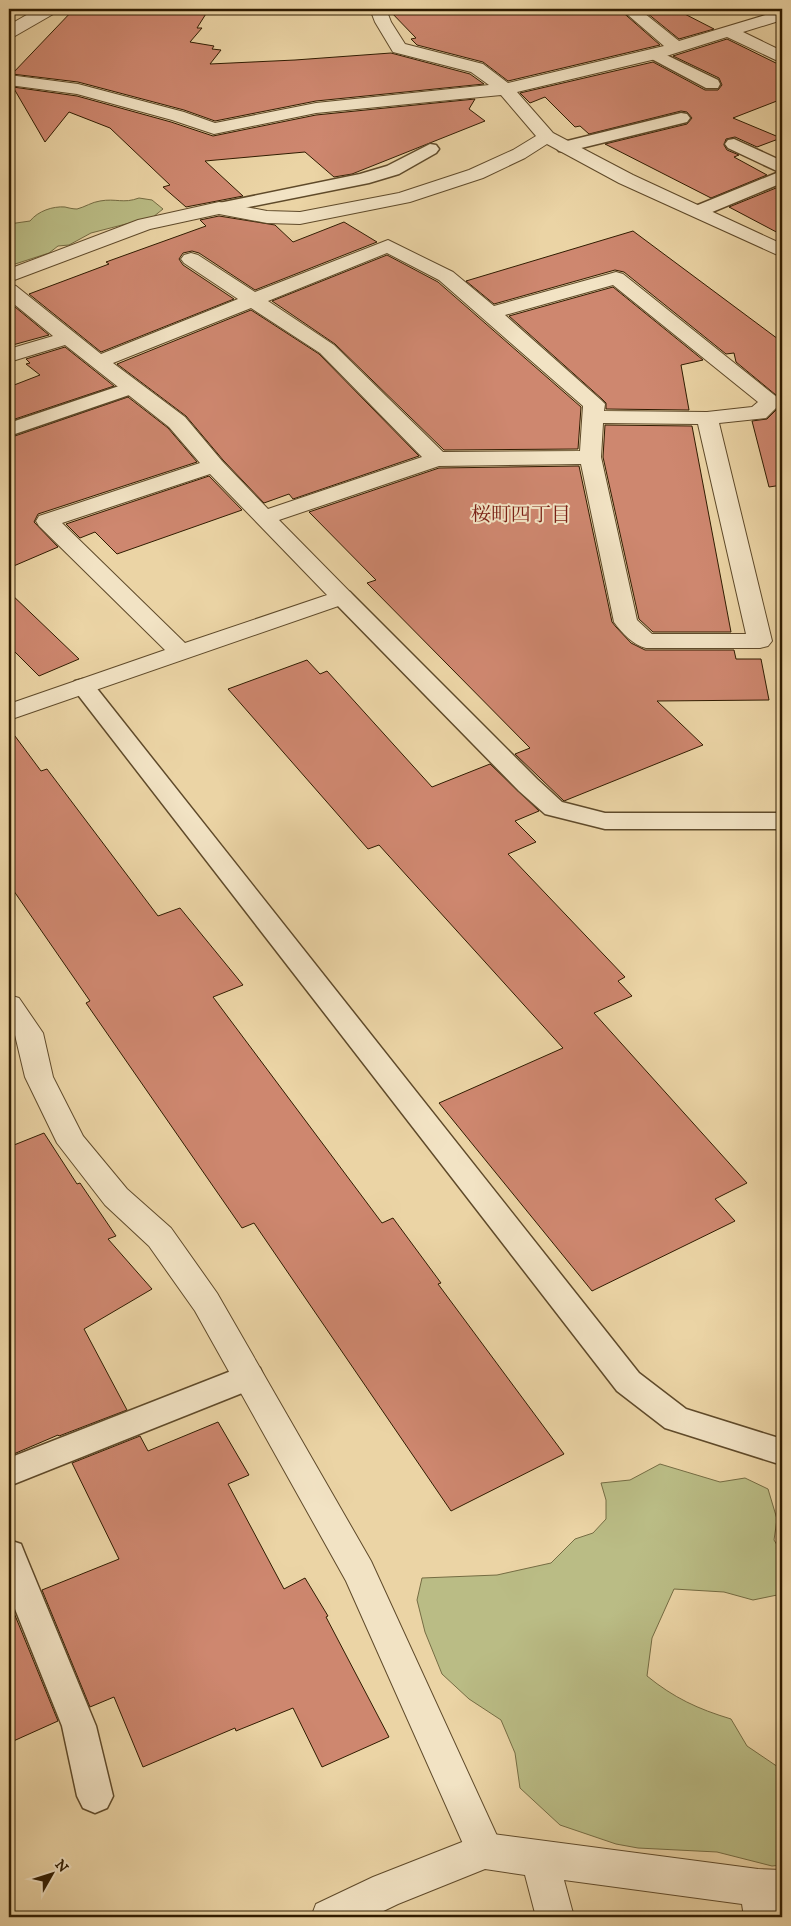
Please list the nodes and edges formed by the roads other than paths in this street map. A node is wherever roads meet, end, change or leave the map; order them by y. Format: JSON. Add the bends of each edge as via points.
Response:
{"nodes":[{"id":1,"x":49,"y":9,"type":"edge"},
{"id":2,"x":378,"y":9,"type":"edge"},
{"id":3,"x":629,"y":9,"type":"edge"},
{"id":4,"x":782,"y":15,"type":"edge"},
{"id":5,"x":9,"y":32,"type":"edge"},
{"id":6,"x":728,"y":32,"type":"junction"},
{"id":7,"x":675,"y":46,"type":"junction"},
{"id":8,"x":654,"y":54,"type":"junction"},
{"id":9,"x":782,"y":58,"type":"edge"},
{"id":10,"x":9,"y":80,"type":"edge"},
{"id":11,"x":712,"y":84,"type":"dead end"},
{"id":12,"x":505,"y":89,"type":"junction"},
{"id":13,"x":681,"y":118,"type":"dead end"},
{"id":14,"x":547,"y":138,"type":"junction"},
{"id":15,"x":734,"y":144,"type":"dead end"},
{"id":16,"x":565,"y":146,"type":"junction"},
{"id":17,"x":430,"y":149,"type":"dead end"},
{"id":18,"x":782,"y":168,"type":"edge"},
{"id":19,"x":782,"y":177,"type":"edge"},
{"id":20,"x":219,"y":208,"type":"junction"},
{"id":21,"x":698,"y":211,"type":"junction"},
{"id":22,"x":782,"y":251,"type":"edge"},
{"id":23,"x":191,"y":259,"type":"dead end"},
{"id":24,"x":9,"y":276,"type":"edge"},
{"id":25,"x":9,"y":290,"type":"edge"},
{"id":26,"x":254,"y":300,"type":"junction"},
{"id":27,"x":491,"y":313,"type":"junction"},
{"id":28,"x":67,"y":338,"type":"junction"},
{"id":29,"x":9,"y":356,"type":"edge"},
{"id":30,"x":98,"y":362,"type":"junction"},
{"id":31,"x":131,"y":388,"type":"junction"},
{"id":32,"x":593,"y":417,"type":"junction"},
{"id":33,"x":707,"y":418,"type":"junction"},
{"id":34,"x":9,"y":430,"type":"edge"},
{"id":35,"x":590,"y":457,"type":"junction"},
{"id":36,"x":437,"y":459,"type":"junction"},
{"id":37,"x":214,"y":466,"type":"junction"},
{"id":38,"x":264,"y":517,"type":"junction"},
{"id":39,"x":342,"y":597,"type":"junction"},
{"id":40,"x":182,"y":652,"type":"junction"},
{"id":41,"x":83,"y":686,"type":"junction"},
{"id":42,"x":9,"y":712,"type":"edge"},
{"id":43,"x":782,"y":821,"type":"edge"},
{"id":44,"x":9,"y":1005,"type":"edge"},
{"id":45,"x":249,"y":1377,"type":"junction"},
{"id":46,"x":782,"y":1452,"type":"edge"},
{"id":47,"x":9,"y":1472,"type":"edge"},
{"id":48,"x":9,"y":1554,"type":"edge"},
{"id":49,"x":95,"y":1796,"type":"dead end"},
{"id":50,"x":485,"y":1851,"type":"junction"},
{"id":51,"x":539,"y":1858,"type":"junction"},
{"id":52,"x":768,"y":1898,"type":"edge"},
{"id":53,"x":330,"y":1917,"type":"edge"},
{"id":54,"x":555,"y":1917,"type":"edge"}],
"edges":[{"from":1,"to":5,"type":"street"},
{"from":2,"to":12,"type":"street","via":[[399,48],[477,68]]},
{"from":3,"to":7,"type":"street"},
{"from":4,"to":6,"type":"street"},
{"from":6,"to":7,"type":"street"},
{"from":6,"to":9,"type":"street"},
{"from":7,"to":8,"type":"street"},
{"from":8,"to":11,"type":"lane"},
{"from":8,"to":12,"type":"street"},
{"from":10,"to":12,"type":"street","via":[[78,89],[214,129],[316,108]]},
{"from":12,"to":14,"type":"street"},
{"from":13,"to":16,"type":"lane"},
{"from":14,"to":16,"type":"street"},
{"from":14,"to":20,"type":"street","via":[[476,174],[403,198],[300,218],[267,217]]},
{"from":15,"to":18,"type":"lane"},
{"from":16,"to":21,"type":"street","via":[[626,179]]},
{"from":17,"to":20,"type":"lane","via":[[392,170],[363,179]]},
{"from":19,"to":21,"type":"lane"},
{"from":20,"to":24,"type":"street","via":[[145,224]]},
{"from":21,"to":22,"type":"street"},
{"from":23,"to":26,"type":"street"},
{"from":25,"to":28,"type":"street"},
{"from":26,"to":27,"type":"street","via":[[388,246],[446,276]]},
{"from":26,"to":30,"type":"street"},
{"from":26,"to":36,"type":"street","via":[[327,349]]},
{"from":27,"to":32,"type":"street","via":[[594,404]]},
{"from":27,"to":33,"type":"street","via":[[616,278],[771,402],[758,413]]},
{"from":28,"to":29,"type":"street"},
{"from":28,"to":30,"type":"street"},
{"from":30,"to":31,"type":"street"},
{"from":31,"to":34,"type":"lane"},
{"from":31,"to":37,"type":"street","via":[[177,422]]},
{"from":32,"to":33,"type":"street"},
{"from":32,"to":35,"type":"street"},
{"from":33,"to":35,"type":"street","via":[[760,641],[646,641],[626,622]]},
{"from":35,"to":36,"type":"street"},
{"from":36,"to":38,"type":"street"},
{"from":37,"to":38,"type":"street"},
{"from":37,"to":40,"type":"street","via":[[47,521]]},
{"from":38,"to":39,"type":"street"},
{"from":39,"to":40,"type":"street"},
{"from":39,"to":43,"type":"lane","via":[[528,786],[554,808],[605,821]]},
{"from":40,"to":41,"type":"street"},
{"from":41,"to":42,"type":"street"},
{"from":41,"to":46,"type":"lane","via":[[628,1382],[676,1419]]},
{"from":44,"to":45,"type":"street","via":[[29,1033],[39,1077],[72,1143],[116,1197],[160,1237],[206,1302]]},
{"from":45,"to":47,"type":"lane"},
{"from":45,"to":50,"type":"street","via":[[359,1572]]},
{"from":48,"to":49,"type":"lane","via":[[79,1726]]},
{"from":50,"to":51,"type":"street"},
{"from":50,"to":53,"type":"street","via":[[386,1890]]},
{"from":51,"to":52,"type":"street"},
{"from":51,"to":54,"type":"street"}]}
